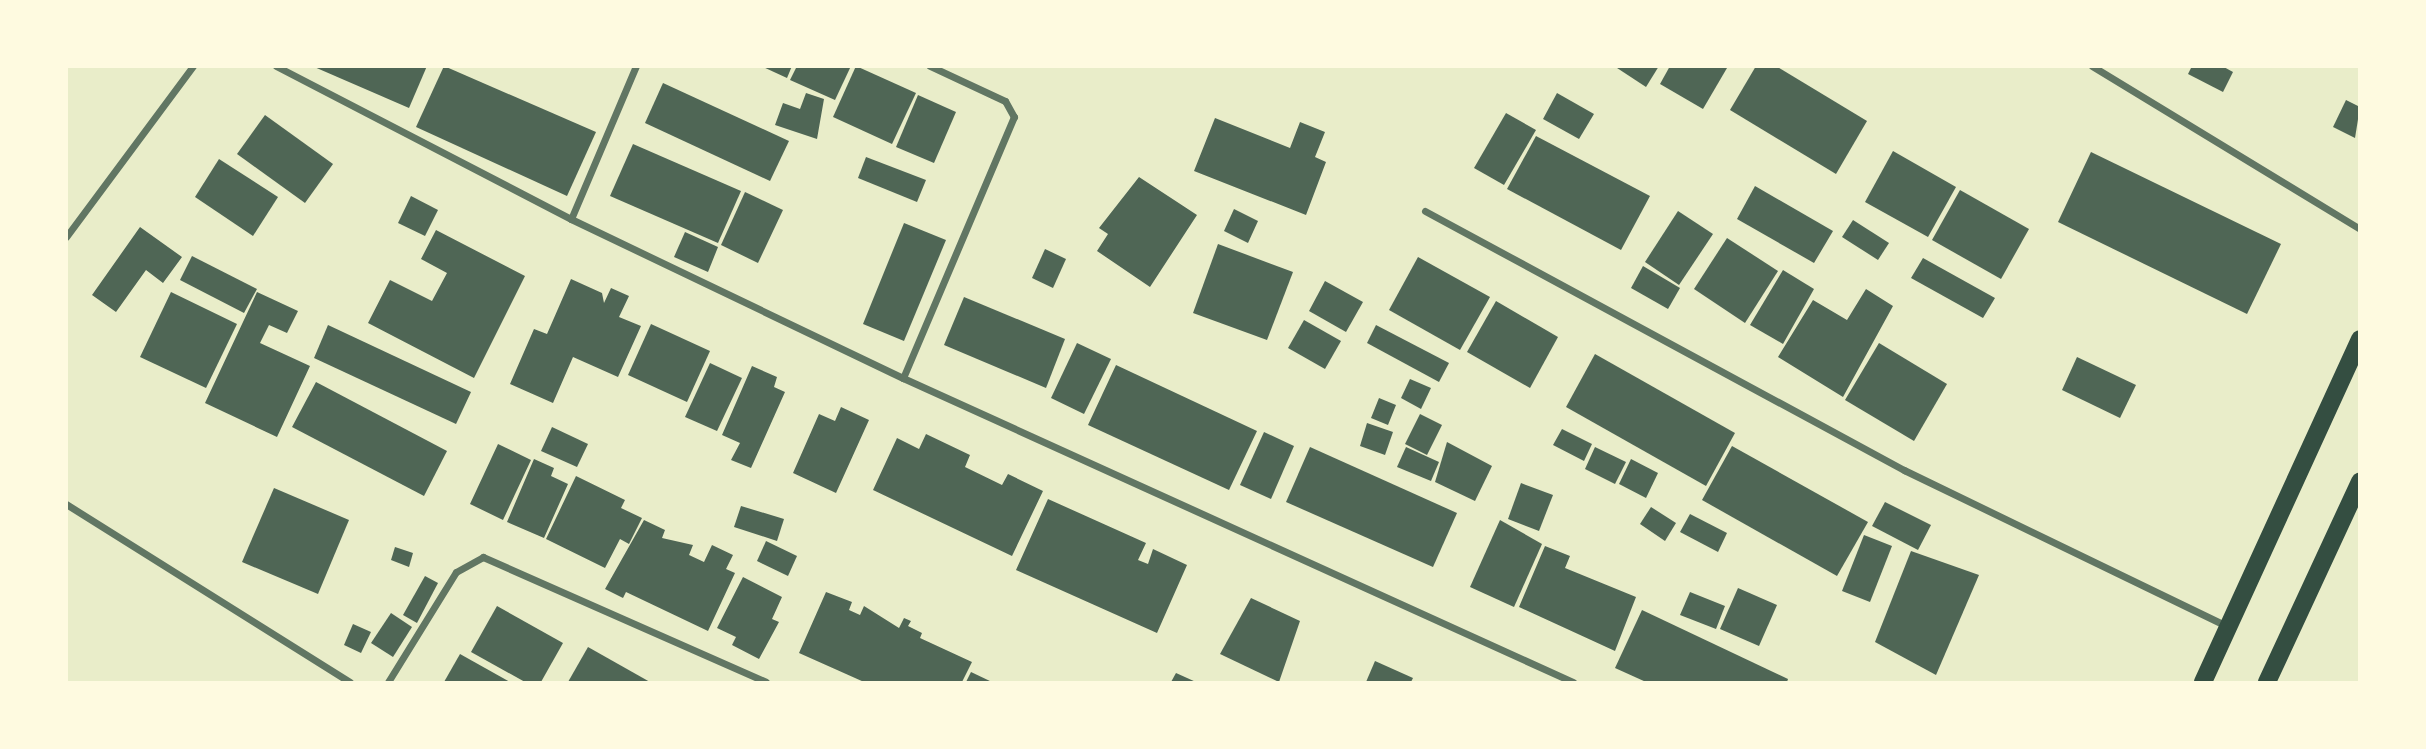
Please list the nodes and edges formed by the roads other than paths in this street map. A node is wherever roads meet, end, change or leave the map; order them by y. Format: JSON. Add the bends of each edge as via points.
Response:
{"nodes":[{"id":1,"x":193,"y":66,"type":"edge"},
{"id":2,"x":276,"y":66,"type":"edge"},
{"id":3,"x":636,"y":66,"type":"edge"},
{"id":4,"x":930,"y":66,"type":"edge"},
{"id":5,"x":2092,"y":66,"type":"edge"},
{"id":6,"x":1425,"y":211,"type":"dead end"},
{"id":7,"x":571,"y":219,"type":"junction"},
{"id":8,"x":2360,"y":229,"type":"edge"},
{"id":9,"x":66,"y":237,"type":"edge"},
{"id":10,"x":2360,"y":339,"type":"edge"},
{"id":11,"x":903,"y":378,"type":"junction"},
{"id":12,"x":2360,"y":482,"type":"edge"},
{"id":13,"x":66,"y":504,"type":"edge"},
{"id":14,"x":2231,"y":628,"type":"junction"},
{"id":15,"x":350,"y":682,"type":"edge"},
{"id":16,"x":388,"y":682,"type":"edge"},
{"id":17,"x":766,"y":682,"type":"edge"},
{"id":18,"x":1573,"y":682,"type":"edge"},
{"id":19,"x":2203,"y":682,"type":"edge"},
{"id":20,"x":2267,"y":682,"type":"edge"}],
"edges":[{"from":1,"to":9,"type":"street"},
{"from":2,"to":7,"type":"street"},
{"from":3,"to":7,"type":"street"},
{"from":4,"to":11,"type":"street","via":[[1005,101],[1014,117]]},
{"from":5,"to":8,"type":"street"},
{"from":6,"to":14,"type":"street","via":[[1904,470]]},
{"from":7,"to":11,"type":"street"},
{"from":10,"to":14,"type":"main road"},
{"from":11,"to":18,"type":"street"},
{"from":12,"to":20,"type":"main road"},
{"from":13,"to":15,"type":"street"},
{"from":14,"to":19,"type":"main road"},
{"from":16,"to":17,"type":"street","via":[[456,572],[483,557]]}]}
